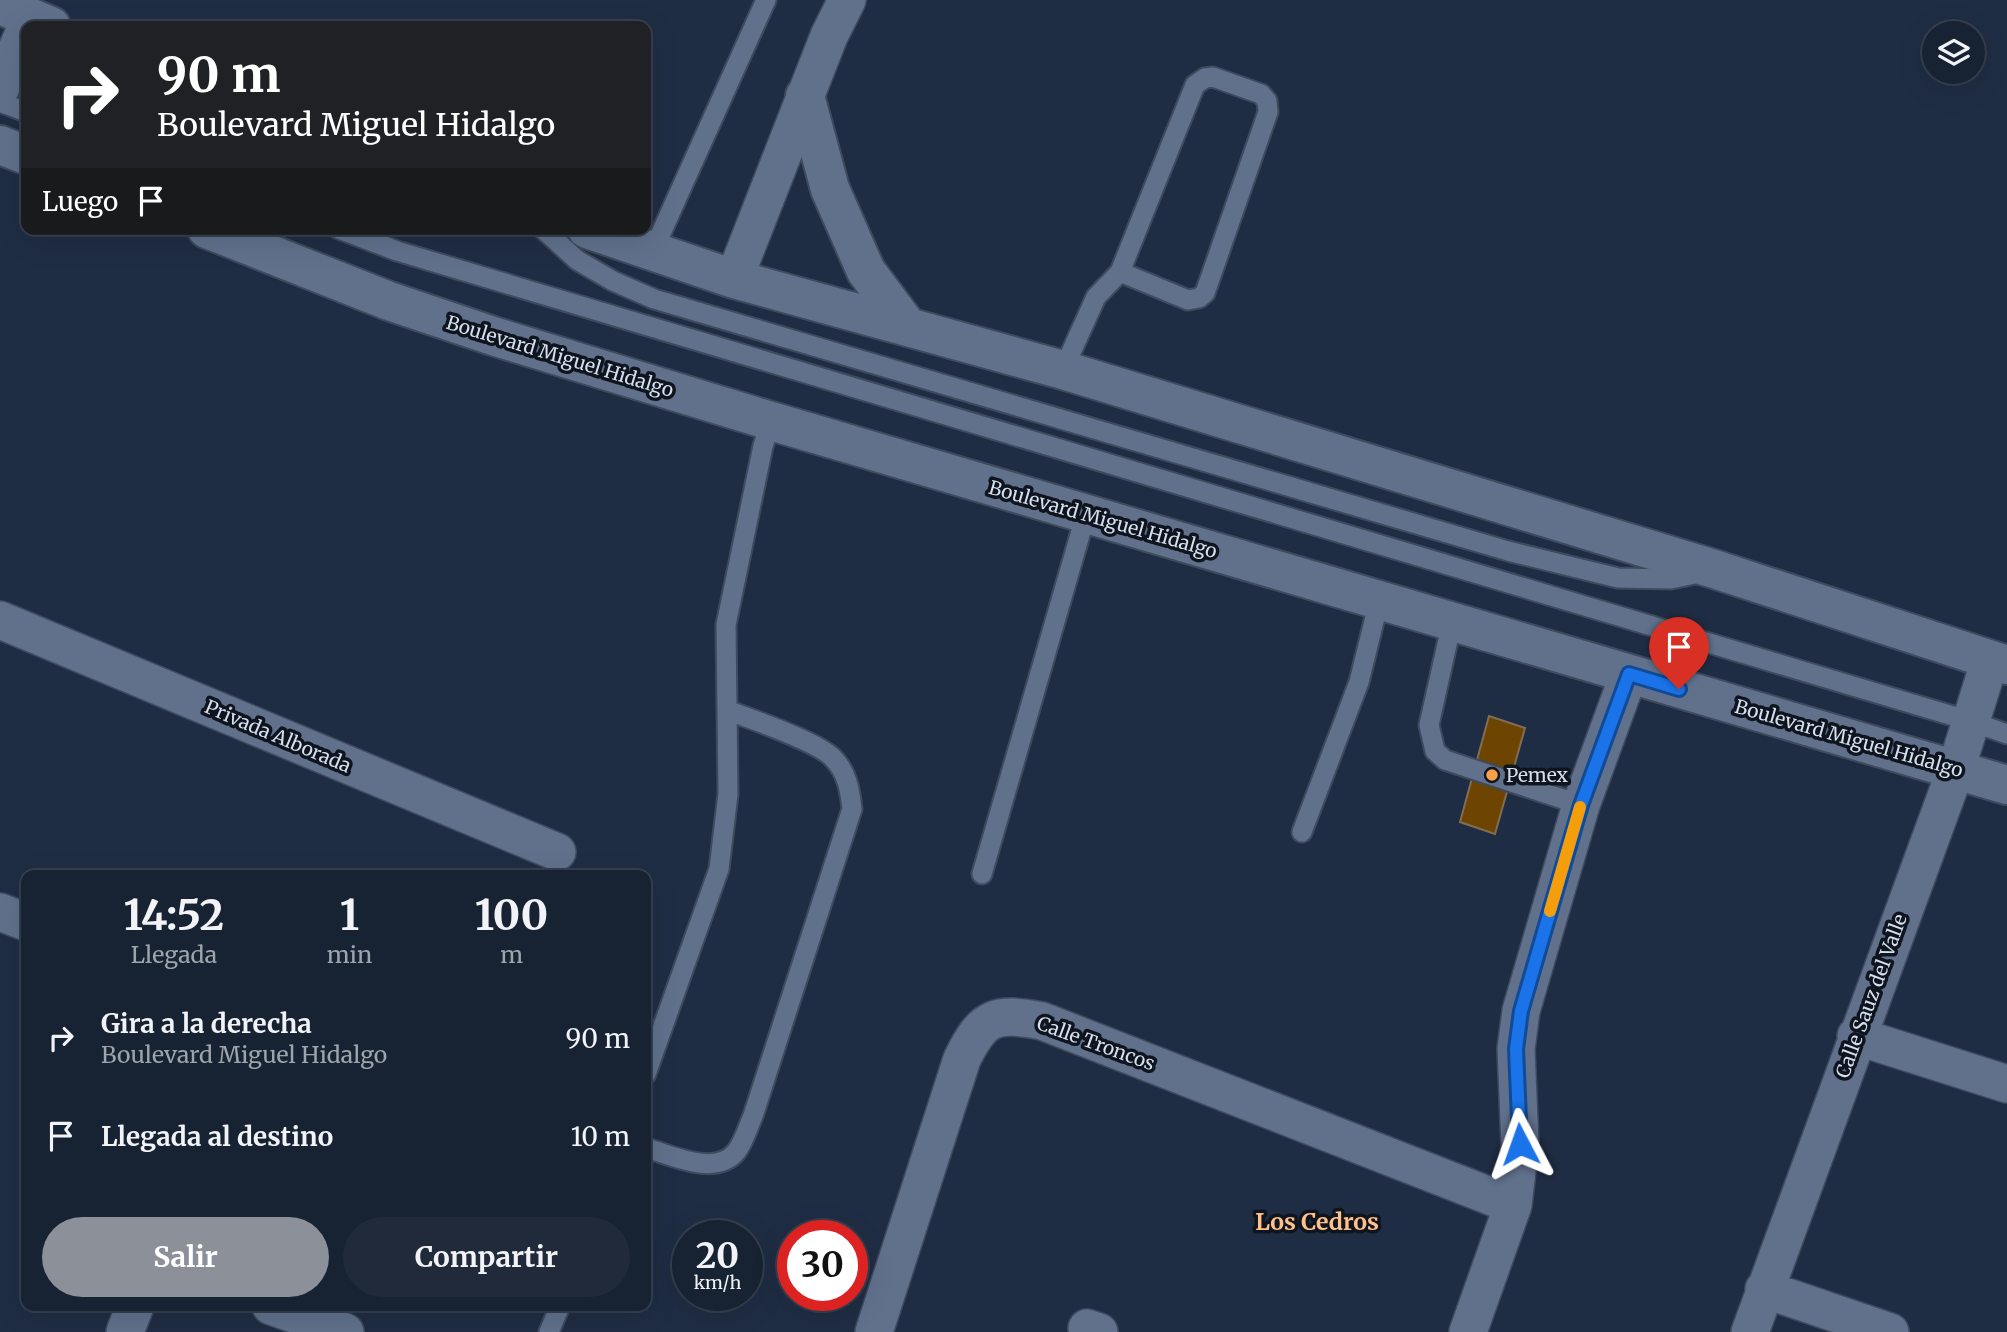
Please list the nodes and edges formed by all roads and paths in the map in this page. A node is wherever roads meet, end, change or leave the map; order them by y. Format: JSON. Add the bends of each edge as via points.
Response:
{"nodes":[{"id":1,"x":766,"y":0,"type":"edge"},
{"id":2,"x":846,"y":0,"type":"edge"},
{"id":3,"x":21,"y":36,"type":"edge"},
{"id":4,"x":0,"y":89,"type":"edge"},
{"id":5,"x":806,"y":96,"type":"junction"},
{"id":6,"x":0,"y":102,"type":"edge"},
{"id":7,"x":21,"y":110,"type":"edge"},
{"id":8,"x":0,"y":145,"type":"edge"},
{"id":9,"x":21,"y":153,"type":"edge"},
{"id":10,"x":222,"y":235,"type":"edge"},
{"id":11,"x":355,"y":235,"type":"edge"},
{"id":12,"x":550,"y":235,"type":"edge"},
{"id":13,"x":605,"y":235,"type":"edge"},
{"id":14,"x":653,"y":251,"type":"junction"},
{"id":15,"x":1120,"y":272,"type":"junction"},
{"id":16,"x":734,"y":279,"type":"junction"},
{"id":17,"x":908,"y":327,"type":"junction"},
{"id":18,"x":1063,"y":370,"type":"junction"},
{"id":19,"x":771,"y":421,"type":"junction"},
{"id":20,"x":1086,"y":514,"type":"junction"},
{"id":21,"x":1714,"y":569,"type":"junction"},
{"id":22,"x":1379,"y":601,"type":"junction"},
{"id":23,"x":0,"y":620,"type":"edge"},
{"id":24,"x":1452,"y":622,"type":"junction"},
{"id":25,"x":1998,"y":662,"type":"edge"},
{"id":26,"x":1629,"y":674,"type":"junction"},
{"id":27,"x":727,"y":710,"type":"junction"},
{"id":28,"x":1970,"y":721,"type":"junction"},
{"id":29,"x":2007,"y":734,"type":"edge"},
{"id":30,"x":1956,"y":769,"type":"junction"},
{"id":31,"x":2007,"y":785,"type":"edge"},
{"id":32,"x":1581,"y":805,"type":"junction"},
{"id":33,"x":1302,"y":832,"type":"dead end"},
{"id":34,"x":557,"y":852,"type":"dead end"},
{"id":35,"x":982,"y":874,"type":"dead end"},
{"id":36,"x":0,"y":912,"type":"edge"},
{"id":37,"x":21,"y":920,"type":"edge"},
{"id":38,"x":1856,"y":1036,"type":"junction"},
{"id":39,"x":651,"y":1060,"type":"edge"},
{"id":40,"x":2007,"y":1084,"type":"edge"},
{"id":41,"x":651,"y":1149,"type":"edge"},
{"id":42,"x":1513,"y":1205,"type":"junction"},
{"id":43,"x":1764,"y":1289,"type":"junction"},
{"id":44,"x":133,"y":1311,"type":"edge"},
{"id":45,"x":285,"y":1311,"type":"edge"},
{"id":46,"x":558,"y":1311,"type":"edge"},
{"id":47,"x":125,"y":1332,"type":"edge"},
{"id":48,"x":345,"y":1332,"type":"edge"},
{"id":49,"x":549,"y":1332,"type":"edge"},
{"id":50,"x":874,"y":1332,"type":"edge"},
{"id":51,"x":1468,"y":1332,"type":"edge"},
{"id":52,"x":1749,"y":1332,"type":"edge"},
{"id":53,"x":1890,"y":1332,"type":"edge"}],
"edges":[{"from":1,"to":14,"type":"lane"},
{"from":2,"to":5,"type":"street"},
{"from":3,"to":4,"type":"street"},
{"from":5,"to":16,"type":"street"},
{"from":5,"to":17,"type":"main road","via":[[830,189],[861,260]]},
{"from":6,"to":7,"type":"lane"},
{"from":8,"to":9,"type":"main road"},
{"from":10,"to":19,"type":"main road","name":"Boulevard Miguel Hidalgo","via":[[389,301]]},
{"from":11,"to":28,"type":"lane"},
{"from":12,"to":21,"type":"lane","via":[[577,260],[654,299],[1495,547],[1618,578],[1671,579]]},
{"from":13,"to":14,"type":"main road"},
{"from":14,"to":16,"type":"main road"},
{"from":15,"to":15,"type":"lane","via":[[1195,85],[1213,77],[1261,94],[1268,112],[1205,293],[1188,300]]},
{"from":15,"to":18,"type":"lane","via":[[1096,297]]},
{"from":16,"to":17,"type":"main road"},
{"from":17,"to":18,"type":"main road"},
{"from":18,"to":21,"type":"main road"},
{"from":19,"to":20,"type":"main road","name":"Boulevard Miguel Hidalgo"},
{"from":19,"to":27,"type":"lane","via":[[726,625]]},
{"from":20,"to":22,"type":"main road","name":"Boulevard Miguel Hidalgo"},
{"from":20,"to":35,"type":"lane"},
{"from":21,"to":25,"type":"main road"},
{"from":22,"to":24,"type":"main road","name":"Boulevard Miguel Hidalgo"},
{"from":22,"to":33,"type":"lane","via":[[1359,682]]},
{"from":23,"to":34,"type":"street","name":"Privada Alborada"},
{"from":24,"to":26,"type":"main road","name":"Boulevard Miguel Hidalgo"},
{"from":24,"to":32,"type":"lane","via":[[1429,725],[1436,751],[1445,760]]},
{"from":25,"to":28,"type":"street","name":"Calle Sauz del Valle"},
{"from":26,"to":30,"type":"main road","name":"Boulevard Miguel Hidalgo"},
{"from":26,"to":32,"type":"street"},
{"from":27,"to":39,"type":"lane","via":[[728,794],[719,869]]},
{"from":27,"to":41,"type":"lane","via":[[832,756],[848,781],[852,808],[753,1116],[736,1152],[724,1160],[697,1163]]},
{"from":28,"to":29,"type":"lane"},
{"from":28,"to":30,"type":"street","name":"Calle Sauz del Valle"},
{"from":30,"to":31,"type":"main road","name":"Boulevard Miguel Hidalgo"},
{"from":30,"to":38,"type":"street","name":"Calle Sauz del Valle"},
{"from":32,"to":42,"type":"street","via":[[1521,1011],[1516,1049],[1520,1144]]},
{"from":36,"to":37,"type":"street"},
{"from":38,"to":40,"type":"street"},
{"from":38,"to":43,"type":"street","name":"Calle Sauz del Valle"},
{"from":42,"to":50,"type":"street","name":"Calle Troncos","via":[[1042,1021],[1001,1018],[986,1022],[975,1033],[962,1059]]},
{"from":42,"to":51,"type":"street"},
{"from":43,"to":52,"type":"street","name":"Calle Sauz del Valle"},
{"from":43,"to":53,"type":"street"},
{"from":44,"to":47,"type":"street"},
{"from":45,"to":48,"type":"street"},
{"from":46,"to":49,"type":"lane"}]}
